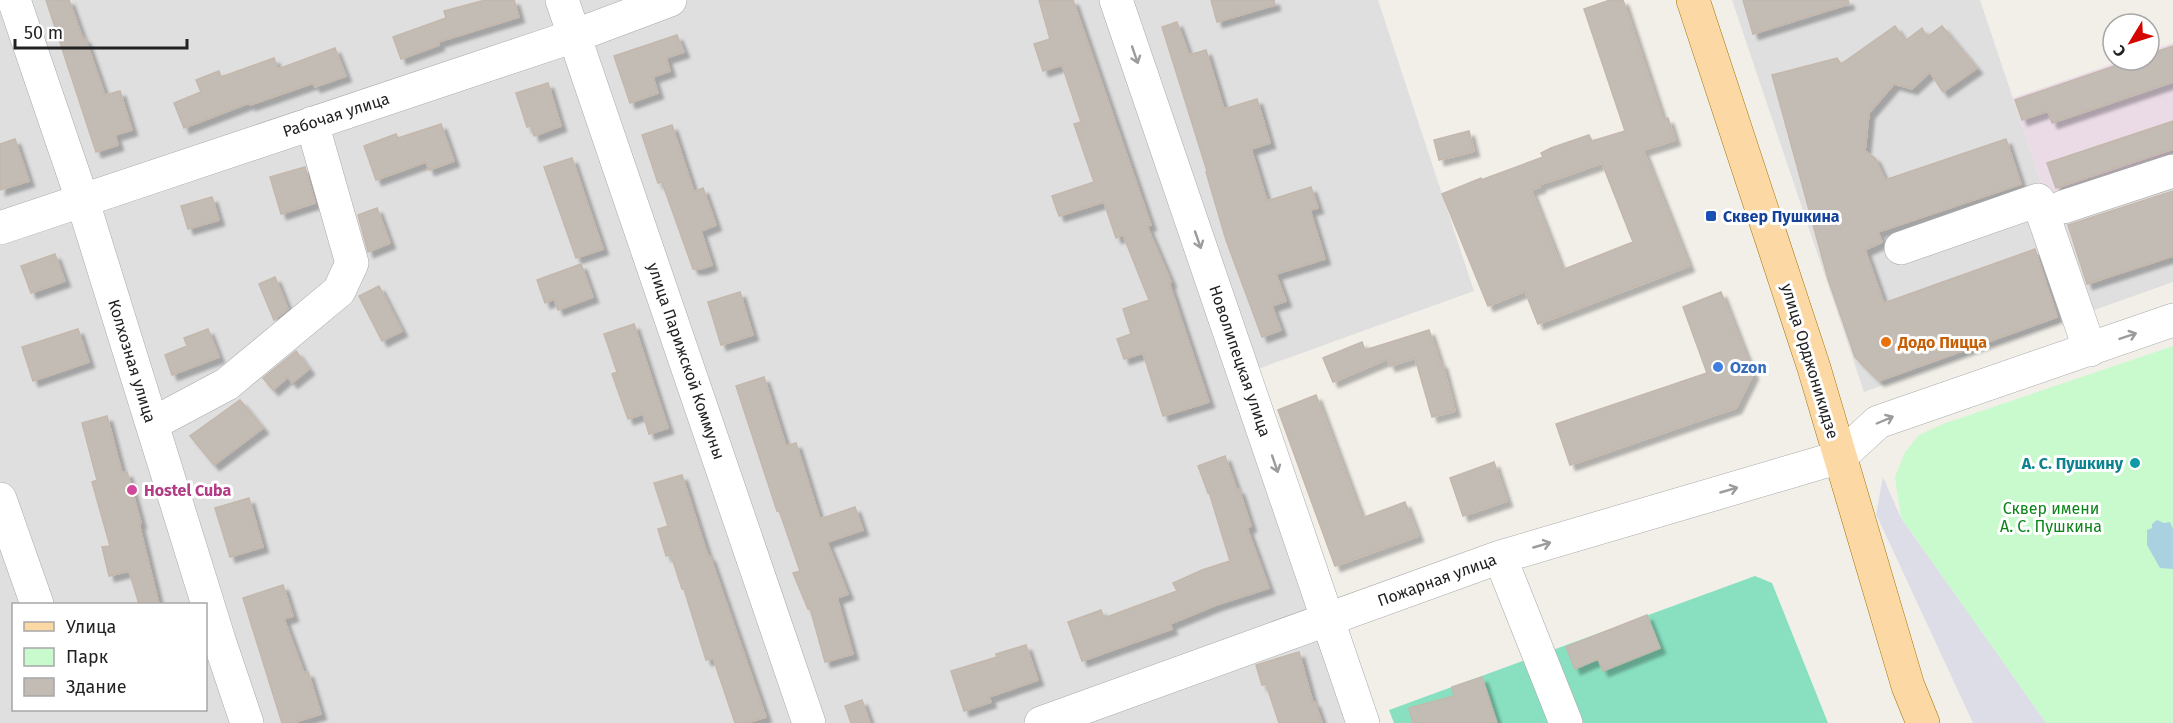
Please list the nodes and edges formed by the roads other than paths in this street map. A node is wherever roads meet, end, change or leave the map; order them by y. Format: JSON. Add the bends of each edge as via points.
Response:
{"nodes":[{"id":1,"x":14,"y":0,"type":"edge"},
{"id":2,"x":561,"y":0,"type":"edge"},
{"id":3,"x":670,"y":0,"type":"edge"},
{"id":4,"x":1116,"y":0,"type":"edge"},
{"id":5,"x":1693,"y":0,"type":"edge"},
{"id":6,"x":574,"y":36,"type":"junction"},
{"id":7,"x":312,"y":123,"type":"junction"},
{"id":8,"x":2173,"y":171,"type":"edge"},
{"id":9,"x":82,"y":200,"type":"junction"},
{"id":10,"x":2063,"y":207,"type":"dead end"},
{"id":11,"x":0,"y":228,"type":"edge"},
{"id":12,"x":1901,"y":248,"type":"dead end"},
{"id":13,"x":2173,"y":320,"type":"edge"},
{"id":14,"x":2090,"y":350,"type":"junction"},
{"id":15,"x":152,"y":424,"type":"junction"},
{"id":16,"x":1840,"y":457,"type":"junction"},
{"id":17,"x":0,"y":499,"type":"edge"},
{"id":18,"x":1500,"y":557,"type":"junction"},
{"id":19,"x":37,"y":603,"type":"edge"},
{"id":20,"x":201,"y":603,"type":"edge"},
{"id":21,"x":1328,"y":619,"type":"junction"},
{"id":22,"x":207,"y":624,"type":"edge"},
{"id":23,"x":212,"y":642,"type":"edge"},
{"id":24,"x":247,"y":723,"type":"edge"},
{"id":25,"x":809,"y":723,"type":"edge"},
{"id":26,"x":1041,"y":723,"type":"edge"},
{"id":27,"x":1363,"y":723,"type":"edge"},
{"id":28,"x":1566,"y":723,"type":"edge"},
{"id":29,"x":1923,"y":723,"type":"edge"}],
"edges":[{"from":1,"to":9,"type":"street","name":"Колхозная улица"},
{"from":2,"to":6,"type":"street","name":"улица Парижской Коммуны"},
{"from":3,"to":6,"type":"street","name":"Рабочая улица"},
{"from":4,"to":21,"type":"street","name":"Новолипецкая улица","one_way":true},
{"from":5,"to":16,"type":"main road","name":"улица Орджоникидзе"},
{"from":6,"to":7,"type":"street","name":"Рабочая улица"},
{"from":6,"to":25,"type":"street","name":"улица Парижской Коммуны"},
{"from":7,"to":9,"type":"street","name":"Рабочая улица"},
{"from":7,"to":15,"type":"street","via":[[352,263],[339,291],[227,384]]},
{"from":8,"to":10,"type":"street"},
{"from":9,"to":11,"type":"street","name":"Рабочая улица"},
{"from":9,"to":15,"type":"street","name":"Колхозная улица"},
{"from":12,"to":14,"type":"street","via":[[2038,200]]},
{"from":14,"to":13,"type":"street","one_way":true},
{"from":16,"to":14,"type":"street","one_way":true,"via":[[1878,422]]},
{"from":15,"to":20,"type":"street","name":"Колхозная улица"},
{"from":18,"to":16,"type":"street","name":"Пожарная улица","one_way":true},
{"from":16,"to":29,"type":"main road","name":"улица Орджоникидзе","via":[[1908,686]]},
{"from":17,"to":19,"type":"street"},
{"from":18,"to":21,"type":"street","name":"Пожарная улица"},
{"from":18,"to":28,"type":"street"},
{"from":21,"to":26,"type":"street","name":"Пожарная улица"},
{"from":21,"to":27,"type":"street","name":"Новолипецкая улица"},
{"from":22,"to":23,"type":"street","name":"Колхозная улица"},
{"from":23,"to":24,"type":"street","name":"Колхозная улица"}]}
